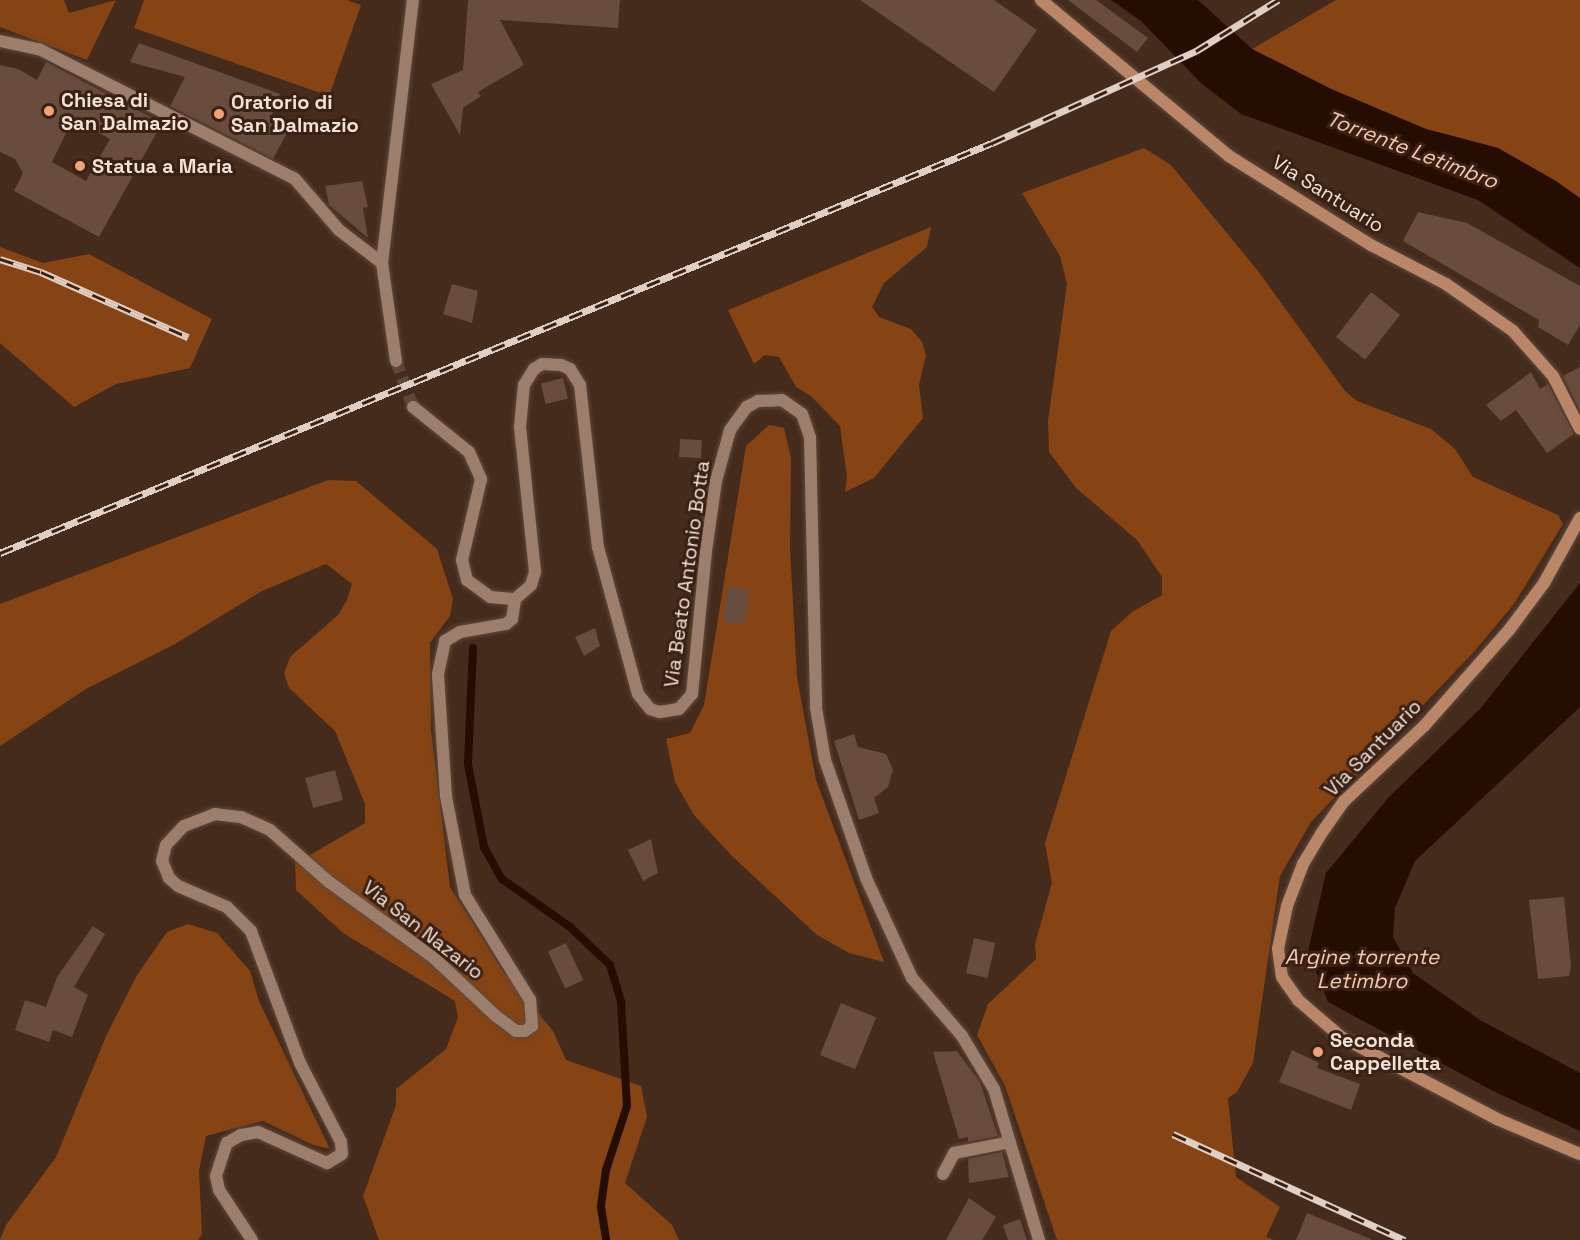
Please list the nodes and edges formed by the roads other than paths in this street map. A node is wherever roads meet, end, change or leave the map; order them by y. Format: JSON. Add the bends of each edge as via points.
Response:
{"nodes":[{"id":1,"x":413,"y":0,"type":"edge"},
{"id":2,"x":1041,"y":0,"type":"edge"},
{"id":3,"x":1054,"y":0,"type":"edge"},
{"id":4,"x":1061,"y":15,"type":"junction"},
{"id":5,"x":0,"y":41,"type":"edge"},
{"id":6,"x":382,"y":263,"type":"junction"},
{"id":7,"x":396,"y":361,"type":"tunnel mouth"},
{"id":8,"x":413,"y":407,"type":"tunnel mouth"},
{"id":9,"x":1580,"y":429,"type":"edge"},
{"id":10,"x":1580,"y":518,"type":"edge"},
{"id":11,"x":515,"y":599,"type":"junction"},
{"id":12,"x":1010,"y":1142,"type":"junction"},
{"id":13,"x":1580,"y":1154,"type":"edge"},
{"id":14,"x":943,"y":1174,"type":"dead end"},
{"id":15,"x":252,"y":1240,"type":"edge"},
{"id":16,"x":1040,"y":1240,"type":"edge"}],
"edges":[{"from":1,"to":6,"type":"street"},
{"from":2,"to":4,"type":"main road","name":"Via Santuario"},
{"from":3,"to":4,"type":"main road"},
{"from":4,"to":9,"type":"main road","name":"Via Santuario","via":[[1229,156],[1371,244],[1446,284],[1513,331],[1553,376]]},
{"from":5,"to":6,"type":"street","via":[[39,49],[296,179],[339,230]]},
{"from":6,"to":7,"type":"street"},
{"from":8,"to":11,"type":"street","via":[[469,452],[481,479],[462,561],[467,580],[490,597]]},
{"from":10,"to":13,"type":"main road","name":"Via Santuario","via":[[1544,583],[1509,630],[1424,726],[1344,801],[1303,864],[1287,906],[1278,949],[1282,977],[1298,1000],[1341,1037],[1497,1119]]},
{"from":11,"to":12,"type":"street","name":"Via Beato Antonio Botta","via":[[531,585],[536,572],[520,427],[524,385],[534,369],[542,364],[561,365],[576,376],[580,385],[598,547],[638,694],[650,709],[660,712],[679,709],[692,694],[716,481],[730,430],[747,407],[758,401],[782,400],[802,414],[810,437],[816,708],[825,760],[866,878],[912,978],[962,1036],[994,1089]]},
{"from":11,"to":15,"type":"street","name":"Via San Nazario","via":[[512,619],[506,624],[460,632],[445,641],[438,674],[446,796],[465,895],[530,1000],[532,1026],[525,1031],[516,1031],[496,1016],[450,971],[329,882],[270,830],[241,817],[216,814],[184,826],[166,845],[162,861],[169,878],[178,886],[227,907],[251,931],[300,1063],[341,1142],[342,1154],[327,1163],[258,1132],[226,1143],[216,1176],[219,1190]]},
{"from":12,"to":14,"type":"street","via":[[954,1153]]},
{"from":12,"to":16,"type":"street","name":"Via Beato Antonio Botta"}]}
